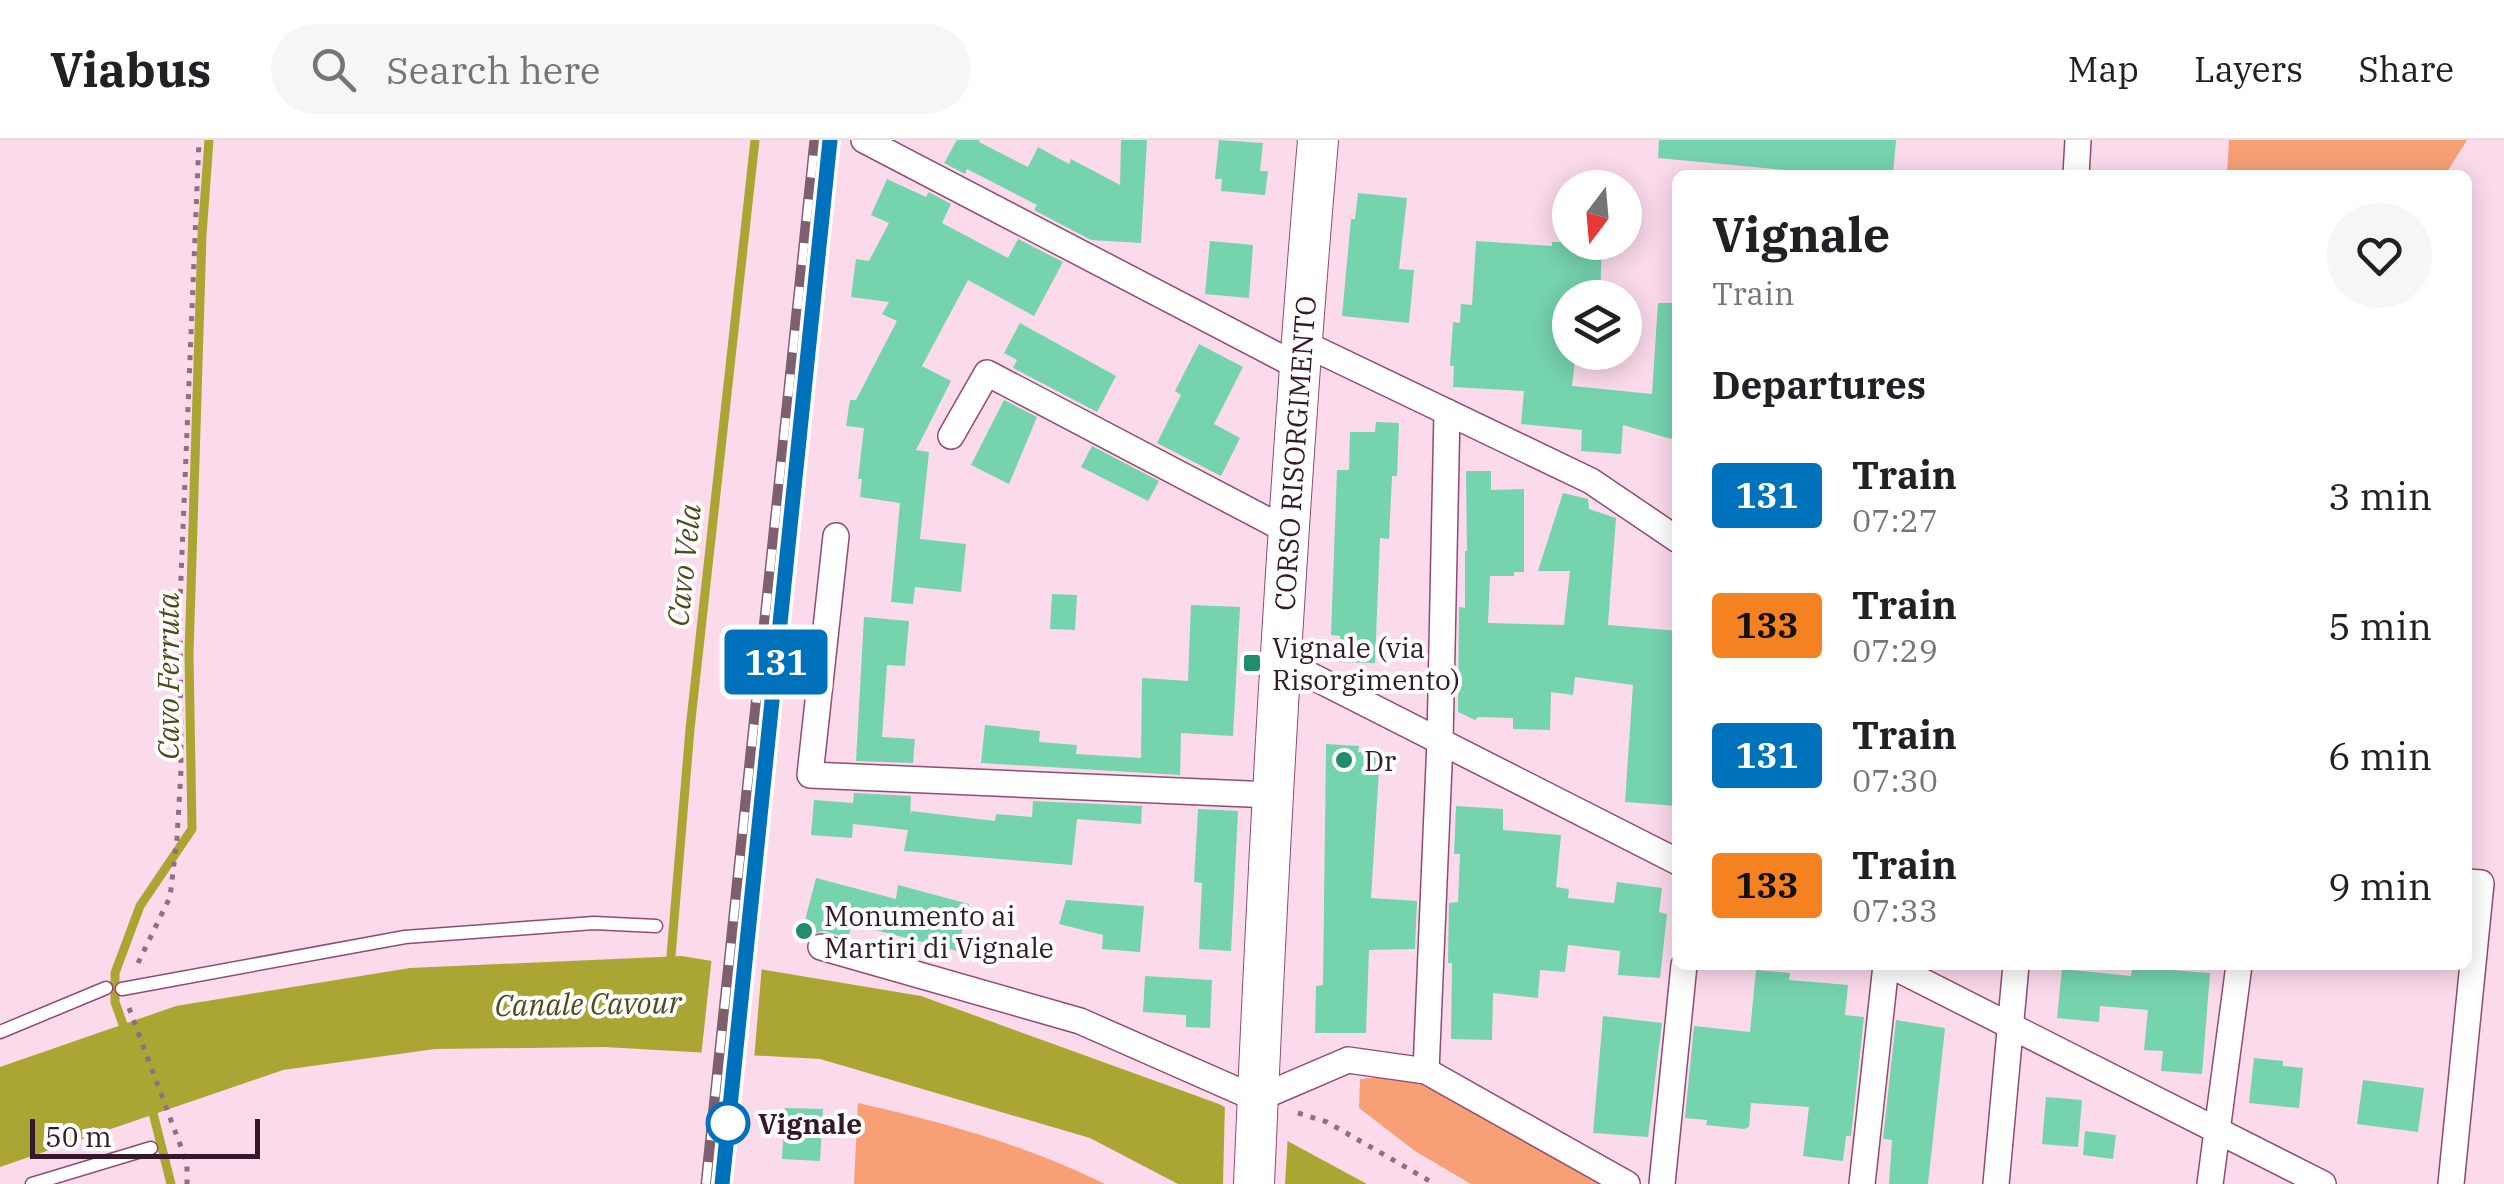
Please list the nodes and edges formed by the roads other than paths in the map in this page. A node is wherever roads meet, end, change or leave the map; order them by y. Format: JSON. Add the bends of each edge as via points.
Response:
{"nodes":[{"id":1,"x":864,"y":140,"type":"edge"},
{"id":2,"x":1318,"y":140,"type":"edge"},
{"id":3,"x":2078,"y":140,"type":"edge"},
{"id":4,"x":2076,"y":170,"type":"edge"},
{"id":5,"x":1300,"y":355,"type":"junction"},
{"id":6,"x":1446,"y":412,"type":"junction"},
{"id":7,"x":952,"y":436,"type":"dead end"},
{"id":8,"x":1288,"y":531,"type":"junction"},
{"id":9,"x":836,"y":536,"type":"dead end"},
{"id":10,"x":1672,"y":536,"type":"edge"},
{"id":11,"x":1280,"y":660,"type":"junction"},
{"id":12,"x":1440,"y":741,"type":"junction"},
{"id":13,"x":1272,"y":795,"type":"junction"},
{"id":14,"x":1672,"y":859,"type":"edge"},
{"id":15,"x":2472,"y":882,"type":"edge"},
{"id":16,"x":656,"y":926,"type":"dead end"},
{"id":17,"x":820,"y":947,"type":"dead end"},
{"id":18,"x":1683,"y":970,"type":"edge"},
{"id":19,"x":1887,"y":970,"type":"edge"},
{"id":20,"x":1898,"y":970,"type":"edge"},
{"id":21,"x":2016,"y":970,"type":"edge"},
{"id":22,"x":2238,"y":970,"type":"edge"},
{"id":23,"x":106,"y":988,"type":"dead end"},
{"id":24,"x":122,"y":989,"type":"road end"},
{"id":25,"x":2012,"y":1026,"type":"junction"},
{"id":26,"x":0,"y":1032,"type":"edge"},
{"id":27,"x":1426,"y":1071,"type":"junction"},
{"id":28,"x":1257,"y":1106,"type":"junction"},
{"id":29,"x":2215,"y":1132,"type":"junction"},
{"id":30,"x":150,"y":1148,"type":"dead end"},
{"id":31,"x":32,"y":1184,"type":"edge"},
{"id":32,"x":1254,"y":1184,"type":"edge"},
{"id":33,"x":1627,"y":1184,"type":"edge"},
{"id":34,"x":1662,"y":1184,"type":"edge"},
{"id":35,"x":1862,"y":1184,"type":"edge"},
{"id":36,"x":1996,"y":1184,"type":"edge"},
{"id":37,"x":2210,"y":1184,"type":"edge"},
{"id":38,"x":2323,"y":1184,"type":"edge"},
{"id":39,"x":2451,"y":1184,"type":"edge"}],
"edges":[{"from":1,"to":5,"type":"street"},
{"from":2,"to":5,"type":"main road","name":"CORSO RISORGIMENTO"},
{"from":3,"to":4,"type":"street"},
{"from":5,"to":6,"type":"street"},
{"from":5,"to":8,"type":"main road","name":"CORSO RISORGIMENTO"},
{"from":6,"to":10,"type":"street","via":[[1591,481]]},
{"from":6,"to":12,"type":"street"},
{"from":7,"to":8,"type":"street","via":[[987,374]]},
{"from":8,"to":11,"type":"main road","name":"CORSO RISORGIMENTO"},
{"from":9,"to":13,"type":"street","via":[[810,774]]},
{"from":11,"to":12,"type":"street"},
{"from":11,"to":13,"type":"main road","name":"CORSO RISORGIMENTO"},
{"from":12,"to":14,"type":"street"},
{"from":12,"to":27,"type":"street"},
{"from":13,"to":28,"type":"main road","name":"CORSO RISORGIMENTO"},
{"from":15,"to":39,"type":"street","via":[[2481,883]]},
{"from":16,"to":24,"type":"lane","via":[[594,922],[404,937]]},
{"from":17,"to":28,"type":"street","via":[[1080,1022]]},
{"from":18,"to":34,"type":"street"},
{"from":19,"to":35,"type":"street"},
{"from":20,"to":25,"type":"street"},
{"from":21,"to":25,"type":"street"},
{"from":22,"to":29,"type":"street"},
{"from":23,"to":26,"type":"lane"},
{"from":25,"to":29,"type":"street"},
{"from":25,"to":36,"type":"street"},
{"from":27,"to":28,"type":"street","via":[[1348,1060]]},
{"from":27,"to":33,"type":"street"},
{"from":28,"to":32,"type":"main road","name":"CORSO RISORGIMENTO"},
{"from":29,"to":37,"type":"street"},
{"from":29,"to":38,"type":"street"},
{"from":30,"to":31,"type":"lane"}]}
